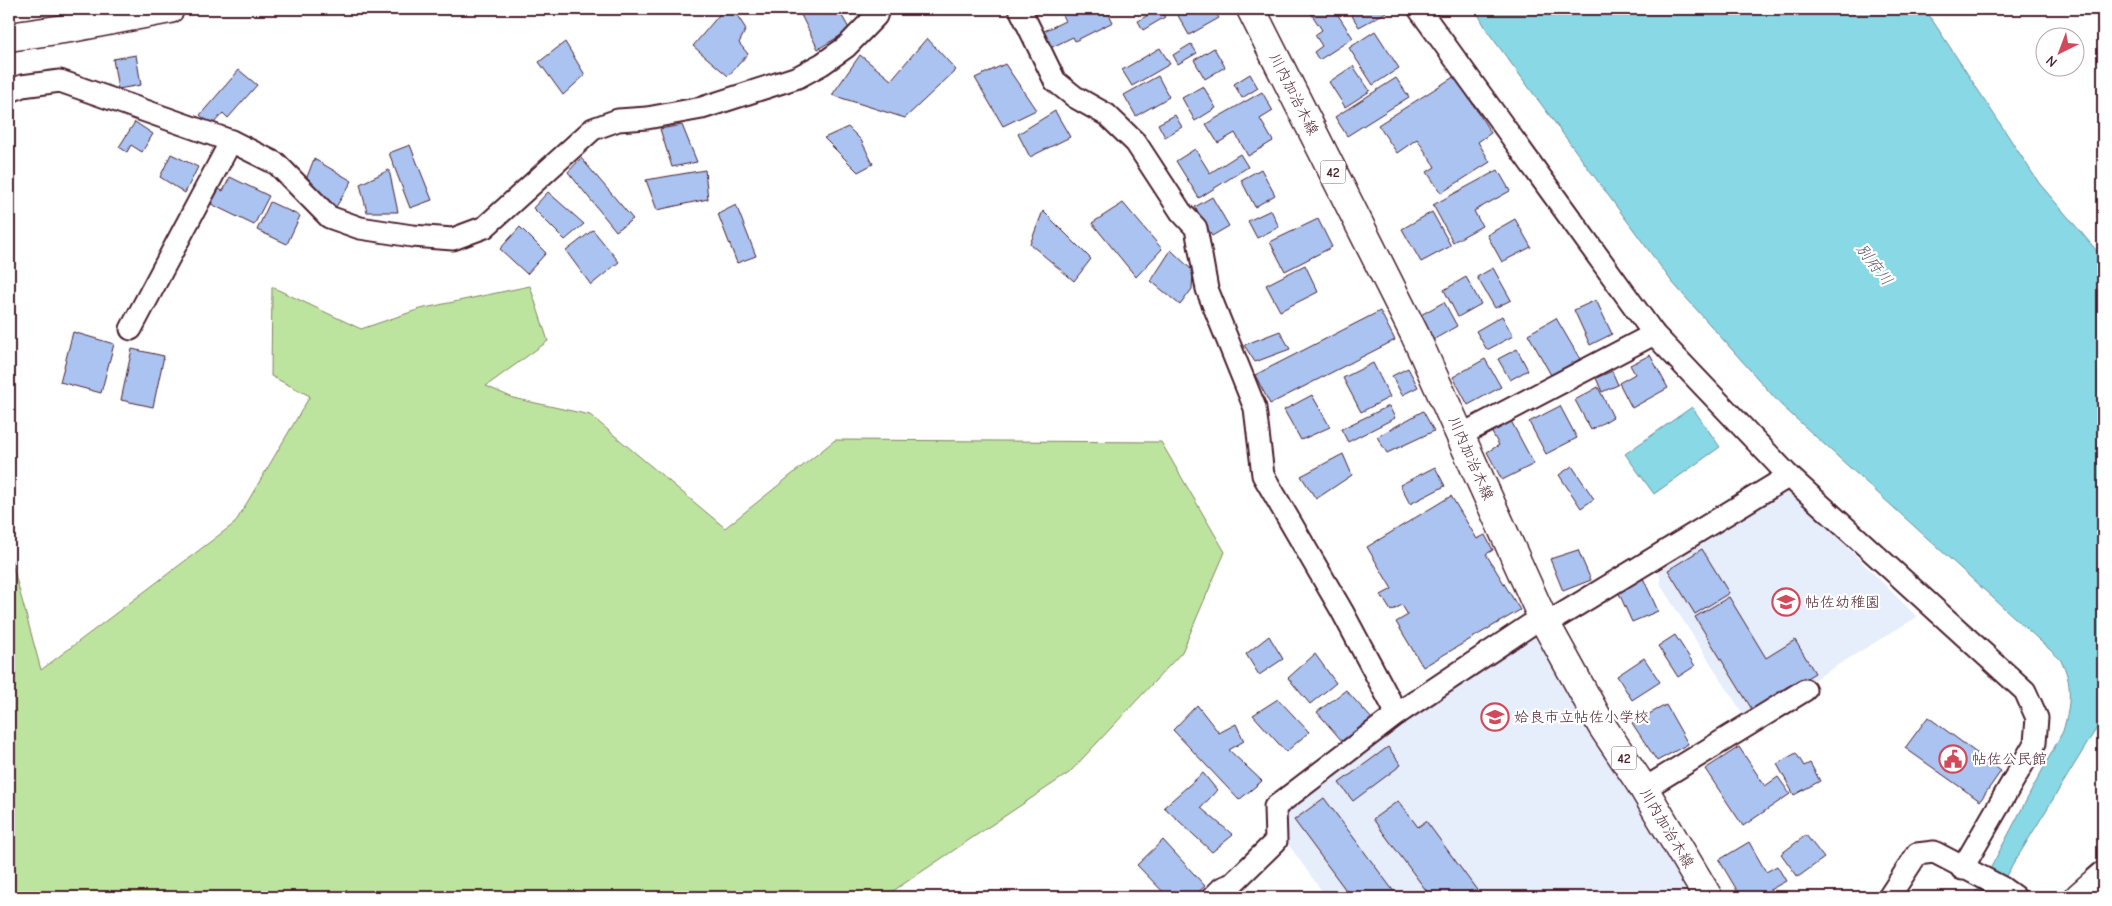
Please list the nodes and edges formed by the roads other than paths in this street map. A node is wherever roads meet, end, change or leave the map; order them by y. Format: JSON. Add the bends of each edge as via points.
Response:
{"nodes":[{"id":1,"x":170,"y":9,"type":"edge"},
{"id":2,"x":878,"y":9,"type":"edge"},
{"id":3,"x":1020,"y":9,"type":"edge"},
{"id":4,"x":1251,"y":9,"type":"edge"},
{"id":5,"x":1420,"y":9,"type":"edge"},
{"id":6,"x":9,"y":37,"type":"edge"},
{"id":7,"x":9,"y":92,"type":"edge"},
{"id":8,"x":231,"y":141,"type":"junction"},
{"id":9,"x":131,"y":329,"type":"dead end"},
{"id":10,"x":1654,"y":334,"type":"junction"},
{"id":11,"x":1461,"y":435,"type":"junction"},
{"id":12,"x":1789,"y":476,"type":"junction"},
{"id":13,"x":1544,"y":621,"type":"junction"},
{"id":14,"x":1805,"y":690,"type":"dead end"},
{"id":15,"x":1397,"y":714,"type":"junction"},
{"id":16,"x":1644,"y":789,"type":"junction"},
{"id":17,"x":1971,"y":872,"type":"junction"},
{"id":18,"x":2103,"y":876,"type":"edge"},
{"id":19,"x":2008,"y":892,"type":"edge"},
{"id":20,"x":1213,"y":897,"type":"edge"},
{"id":21,"x":1708,"y":897,"type":"edge"},
{"id":22,"x":1889,"y":897,"type":"edge"},
{"id":23,"x":2079,"y":897,"type":"edge"}],
"edges":[{"from":1,"to":6,"type":"main road"},
{"from":2,"to":8,"type":"street","via":[[876,16],[846,47],[798,77],[702,108],[618,120],[593,129],[485,227],[453,239],[360,228],[329,217],[277,164]]},
{"from":3,"to":15,"type":"street","via":[[1055,81],[1075,97],[1108,115],[1136,143],[1181,212],[1196,228],[1207,289],[1256,408],[1263,475]]},
{"from":4,"to":11,"type":"main road","name":"川内加治木線","number":"42","via":[[1415,335]]},
{"from":5,"to":10,"type":"street"},
{"from":7,"to":8,"type":"street","via":[[22,86],[60,81]]},
{"from":8,"to":9,"type":"street"},
{"from":10,"to":11,"type":"street"},
{"from":10,"to":12,"type":"street"},
{"from":11,"to":13,"type":"main road","name":"川内加治木線","number":"42"},
{"from":12,"to":13,"type":"street"},
{"from":12,"to":17,"type":"street","via":[[2025,691],[2037,718],[2035,743]]},
{"from":13,"to":15,"type":"street"},
{"from":13,"to":16,"type":"main road","name":"川内加治木線","number":"42","via":[[1602,726]]},
{"from":14,"to":16,"type":"street"},
{"from":15,"to":20,"type":"street","via":[[1275,807],[1276,842],[1232,884]]},
{"from":16,"to":21,"type":"main road","name":"川内加治木線","number":"42"},
{"from":17,"to":19,"type":"street"},
{"from":17,"to":22,"type":"street","via":[[1934,852],[1917,854]]},
{"from":18,"to":23,"type":"main road"}]}
